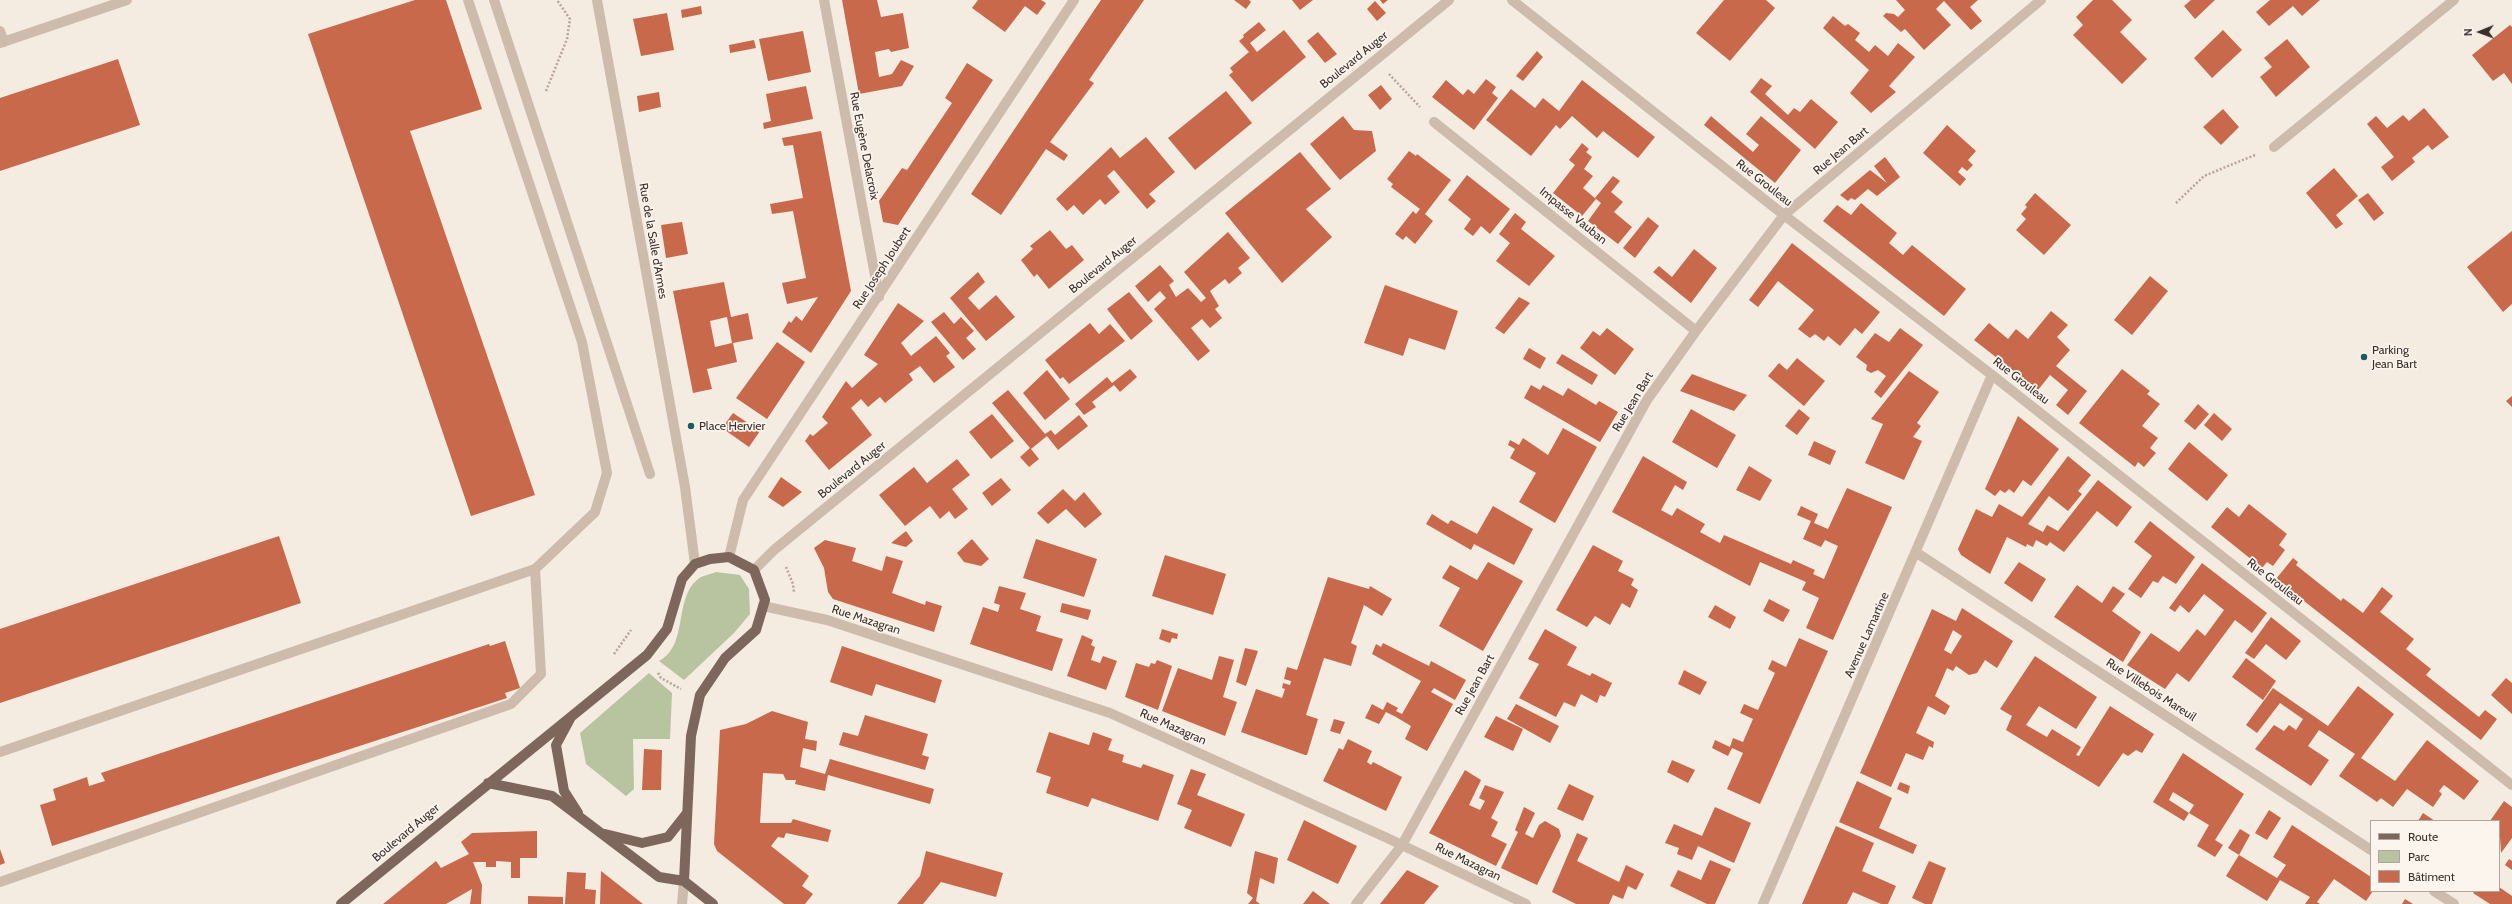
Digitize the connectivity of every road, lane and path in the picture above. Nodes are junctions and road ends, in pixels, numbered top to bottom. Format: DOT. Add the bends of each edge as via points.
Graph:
graph roads {
  1 [pos="127,0"];
  2 [pos="468,0"];
  3 [pos="494,0"];
  4 [pos="557,0"];
  5 [pos="597,0"];
  6 [pos="824,0"];
  7 [pos="1074,0"];
  8 [pos="1448,0"];
  9 [pos="1512,0"];
  10 [pos="2041,0"];
  11 [pos="2454,0"];
  12 [pos="0,31"];
  13 [pos="2,43"];
  14 [pos="1375,60"];
  15 [pos="534,121"];
  16 [pos="1434,122"];
  17 [pos="2274,147"];
  18 [pos="2176,203"];
  19 [pos="1784,216"];
  20 [pos="879,297"];
  21 [pos="1696,331"];
  22 [pos="1992,375"];
  23 [pos="650,474"];
  24 [pos="1916,553"];
  25 [pos="729,557"];
  26 [pos="695,564"];
  27 [pos="535,569"];
  28 [pos="754,570"];
  29 [pos="763,606"];
  30 [pos="647,655"];
  31 [pos="700,694"];
  32 [pos="573,714"];
  33 [pos="0,752"];
  34 [pos="488,783"];
  35 [pos="2512,785"];
  36 [pos="687,813"];
  37 [pos="581,818"];
  38 [pos="601,833"];
  39 [pos="1402,845"];
  40 [pos="2370,849"];
  41 [pos="684,881"];
  42 [pos="0,882"];
  43 [pos="2436,892"];
  44 [pos="341,904"];
  45 [pos="682,904"];
  46 [pos="713,904"];
  47 [pos="1356,904"];
  48 [pos="1526,904"];
  49 [pos="1763,904"];
  50 [pos="2454,904"];
  1 -- 13 [label="street"];
  2 -- 27 [label="street" via="582,342 607,473 595,512"];
  3 -- 15 [label="street"];
  4 -- 15 [label="path" via="570,19 567,39"];
  5 -- 26 [label="street, Rue de la Salle d'Armes" via="684,487"];
  6 -- 20 [label="street, Rue Eugène Delacroix"];
  7 -- 20 [label="street, Rue Joseph Joubert"];
  8 -- 14 [label="street, Boulevard Auger"];
  9 -- 19 [label="street, Rue Grouleau"];
  10 -- 19 [label="street, Rue Jean Bart"];
  11 -- 17 [label="street"];
  12 -- 13 [label="street"];
  14 -- 16 [label="path"];
  14 -- 28 [label="street, Boulevard Auger" via="774,550"];
  15 -- 23 [label="street"];
  16 -- 21 [label="street, Impasse Vauban"];
  17 -- 18 [label="path" via="2204,176"];
  19 -- 21 [label="street, Rue Jean Bart"];
  19 -- 22 [label="street, Rue Grouleau"];
  20 -- 25 [label="street, Rue Joseph Joubert" via="743,500"];
  21 -- 39 [label="street, Rue Jean Bart" via="1647,400"];
  22 -- 24 [label="street, Avenue Lamartine"];
  22 -- 35 [label="street, Rue Grouleau"];
  24 -- 40 [label="street, Rue Villebois Mareuil"];
  24 -- 49 [label="street, Avenue Lamartine"];
  25 -- 26 [label="main road"];
  25 -- 28 [label="main road"];
  26 -- 30 [label="main road, Boulevard Auger" via="682,579 666,629"];
  27 -- 33 [label="street"];
  27 -- 42 [label="street" via="541,674 511,704"];
  28 -- 29 [label="main road" via="765,600"];
  29 -- 31 [label="main road" via="756,630 725,658"];
  29 -- 39 [label="street, Rue Mazagran" via="827,620 1110,713"];
  30 -- 31 [label="path" via="661,678 679,688"];
  30 -- 32 [label="main road, Boulevard Auger"];
  31 -- 36 [label="main road" via="691,736"];
  32 -- 34 [label="main road, Boulevard Auger"];
  32 -- 37 [label="main road" via="556,745 564,791"];
  34 -- 37 [label="main road" via="552,796"];
  34 -- 44 [label="main road, Boulevard Auger"];
  36 -- 38 [label="main road" via="668,837 642,843"];
  36 -- 41 [label="main road"];
  37 -- 38 [label="main road"];
  38 -- 41 [label="main road" via="659,877"];
  39 -- 47 [label="street, Rue Jean Bart"];
  39 -- 48 [label="street, Rue Mazagran"];
  41 -- 45 [label="street"];
  41 -- 46 [label="main road"];
  43 -- 50 [label="street"];
}
